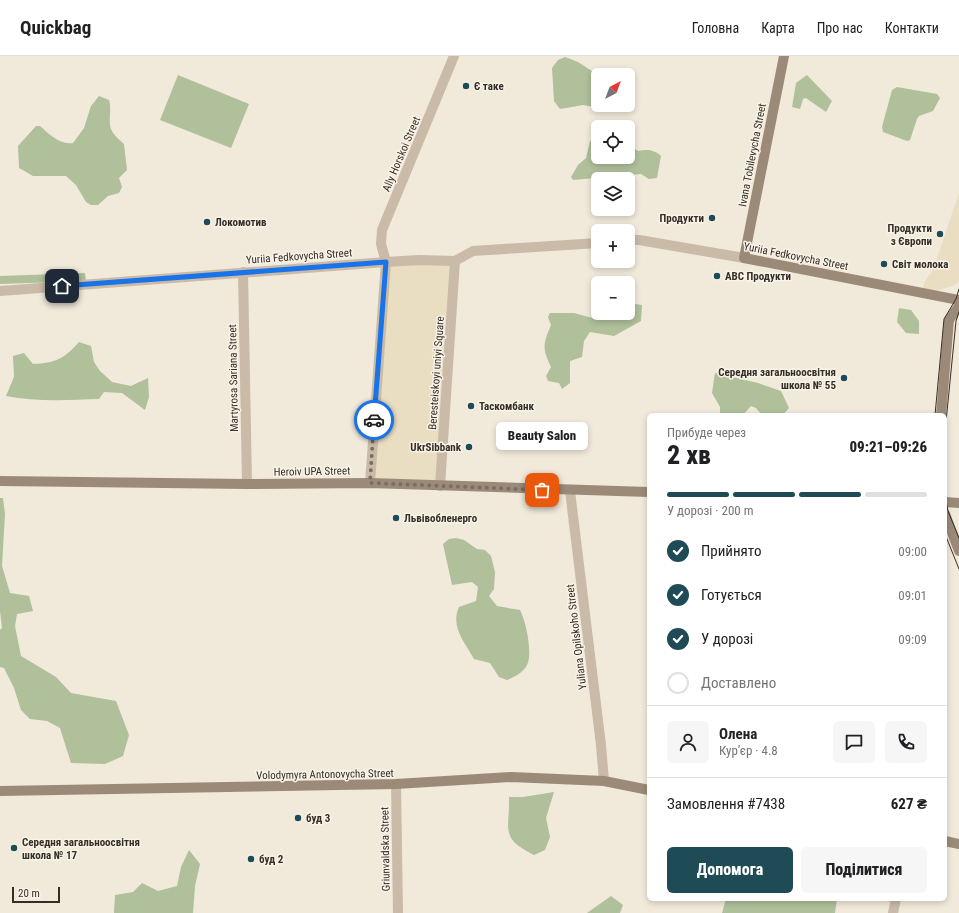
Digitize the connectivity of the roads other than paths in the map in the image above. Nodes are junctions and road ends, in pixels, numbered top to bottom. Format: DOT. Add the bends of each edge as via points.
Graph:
graph roads {
  1 [pos="454,56"];
  2 [pos="784,56"];
  3 [pos="635,240"];
  4 [pos="591,243"];
  5 [pos="744,258"];
  6 [pos="455,261"];
  7 [pos="386,262"];
  8 [pos="243,272"];
  9 [pos="0,291"];
  10 [pos="959,300"];
  11 [pos="959,306"];
  12 [pos="941,413"];
  13 [pos="0,482"];
  14 [pos="370,483"];
  15 [pos="246,484"];
  16 [pos="440,486"];
  17 [pos="570,491"];
  18 [pos="647,492"];
  19 [pos="947,502"];
  20 [pos="959,503"];
  21 [pos="947,519"];
  22 [pos="959,551"];
  23 [pos="604,781"];
  24 [pos="396,784"];
  25 [pos="647,790"];
  26 [pos="0,791"];
  27 [pos="947,841"];
  28 [pos="959,844"];
  29 [pos="896,901"];
  30 [pos="398,913"];
  31 [pos="893,913"];
  1 -- 7 [label="street, Ally Horskoi Street" via="382,230"];
  2 -- 5 [label="main road, Ivana Tobilevycha Street"];
  3 -- 5 [label="street, Yuriia Fedkovycha Street"];
  4 -- 6 [label="street, Yuriia Fedkovycha Street" via="473,251"];
  5 -- 10 [label="main road, Yuriia Fedkovycha Street"];
  6 -- 7 [label="street, Yuriia Fedkovycha Street"];
  6 -- 16 [label="street, Beresteiskoyi uniyi Square"];
  7 -- 8 [label="street, Yuriia Fedkovycha Street"];
  7 -- 14 [label="street"];
  8 -- 9 [label="street, Yuriia Fedkovycha Street"];
  8 -- 15 [label="street, Martyrosa Sariana Street"];
  11 -- 12 [label="main road" via="950,320"];
  13 -- 15 [label="main road, Heroiv UPA Street"];
  14 -- 15 [label="main road, Heroiv UPA Street"];
  14 -- 16 [label="main road, Heroiv UPA Street"];
  16 -- 17 [label="main road, Heroiv UPA Street"];
  17 -- 18 [label="main road, Heroiv UPA Street"];
  17 -- 23 [label="street, Yuliana Opilskoho Street"];
  19 -- 20 [label="main road"];
  21 -- 22 [label="main road"];
  23 -- 24 [label="main road, Volodymyra Antonovycha Street" via="512,777"];
  23 -- 25 [label="main road, Volodymyra Antonovycha Street"];
  24 -- 26 [label="main road, Volodymyra Antonovycha Street"];
  24 -- 30 [label="street, Griunvaldska Street"];
  27 -- 28 [label="main road"];
  29 -- 31 [label="street"];
}
